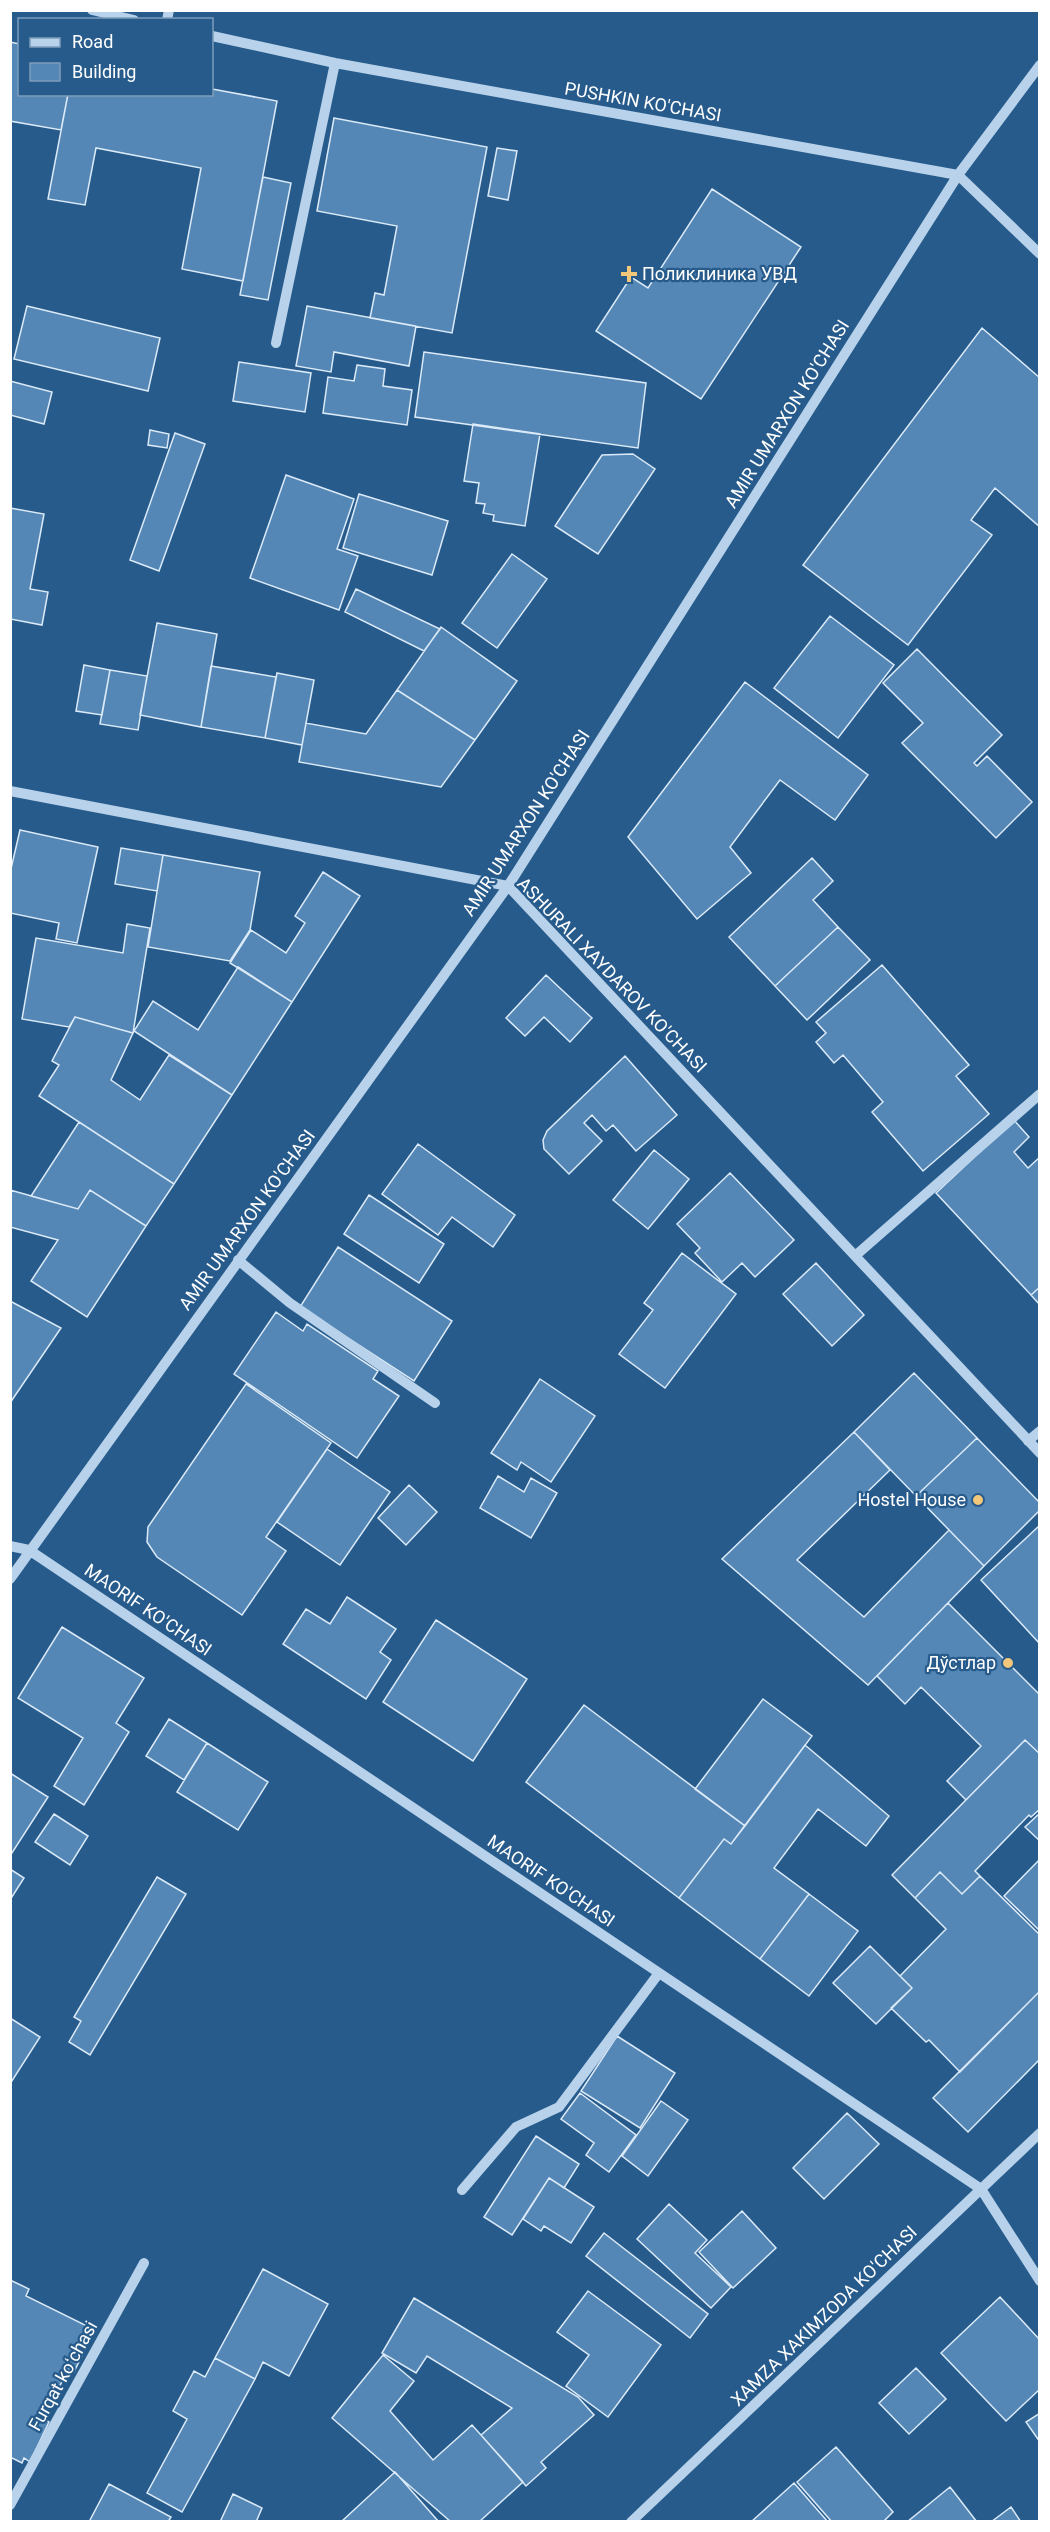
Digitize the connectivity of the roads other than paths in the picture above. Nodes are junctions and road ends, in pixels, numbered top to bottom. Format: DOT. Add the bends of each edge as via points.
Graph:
graph roads {
  1 [pos="92,10"];
  2 [pos="126,18"];
  3 [pos="213,36"];
  4 [pos="335,63"];
  5 [pos="1040,65"];
  6 [pos="958,175"];
  7 [pos="1040,254"];
  8 [pos="276,343"];
  9 [pos="10,791"];
  10 [pos="508,886"];
  11 [pos="1040,1094"];
  12 [pos="855,1256"];
  13 [pos="238,1260"];
  14 [pos="435,1403"];
  15 [pos="1040,1431"];
  16 [pos="1028,1441"];
  17 [pos="1040,1453"];
  18 [pos="10,1546"];
  19 [pos="29,1550"];
  20 [pos="10,1579"];
  21 [pos="659,1973"];
  22 [pos="1040,2133"];
  23 [pos="981,2189"];
  24 [pos="462,2190"];
  25 [pos="144,2263"];
  26 [pos="1040,2281"];
  27 [pos="10,2505"];
  28 [pos="632,2522"];
  1 -- 2 [label="street"];
  3 -- 4 [label="street, PUSHKIN KO'CHASI"];
  4 -- 6 [label="street, PUSHKIN KO'CHASI"];
  4 -- 8 [label="street"];
  5 -- 6 [label="street, AMIR UMARXON KO'CHASI"];
  6 -- 7 [label="street"];
  6 -- 10 [label="street, AMIR UMARXON KO'CHASI"];
  9 -- 10 [label="street, ASHURALI XAYDAROV KO'CHASI"];
  10 -- 12 [label="street, ASHURALI XAYDAROV KO'CHASI"];
  10 -- 13 [label="street, AMIR UMARXON KO'CHASI"];
  11 -- 12 [label="street"];
  12 -- 16 [label="street, ASHURALI XAYDAROV KO'CHASI"];
  13 -- 14 [label="street" via="290,1304"];
  13 -- 19 [label="street, AMIR UMARXON KO'CHASI"];
  15 -- 16 [label="street"];
  16 -- 17 [label="street, ASHURALI XAYDAROV KO'CHASI"];
  18 -- 19 [label="street, MAORIF KO'CHASI"];
  19 -- 20 [label="street, AMIR UMARXON KO'CHASI"];
  19 -- 21 [label="street, MAORIF KO'CHASI"];
  21 -- 23 [label="street, MAORIF KO'CHASI"];
  21 -- 24 [label="street" via="559,2107 516,2127"];
  22 -- 23 [label="street, XAMZA XAKIMZODA KO'CHASI"];
  23 -- 26 [label="street, MAORIF KO'CHASI"];
  23 -- 28 [label="street, XAMZA XAKIMZODA KO'CHASI"];
  25 -- 27 [label="street, Furqat koʻchasi"];
}
